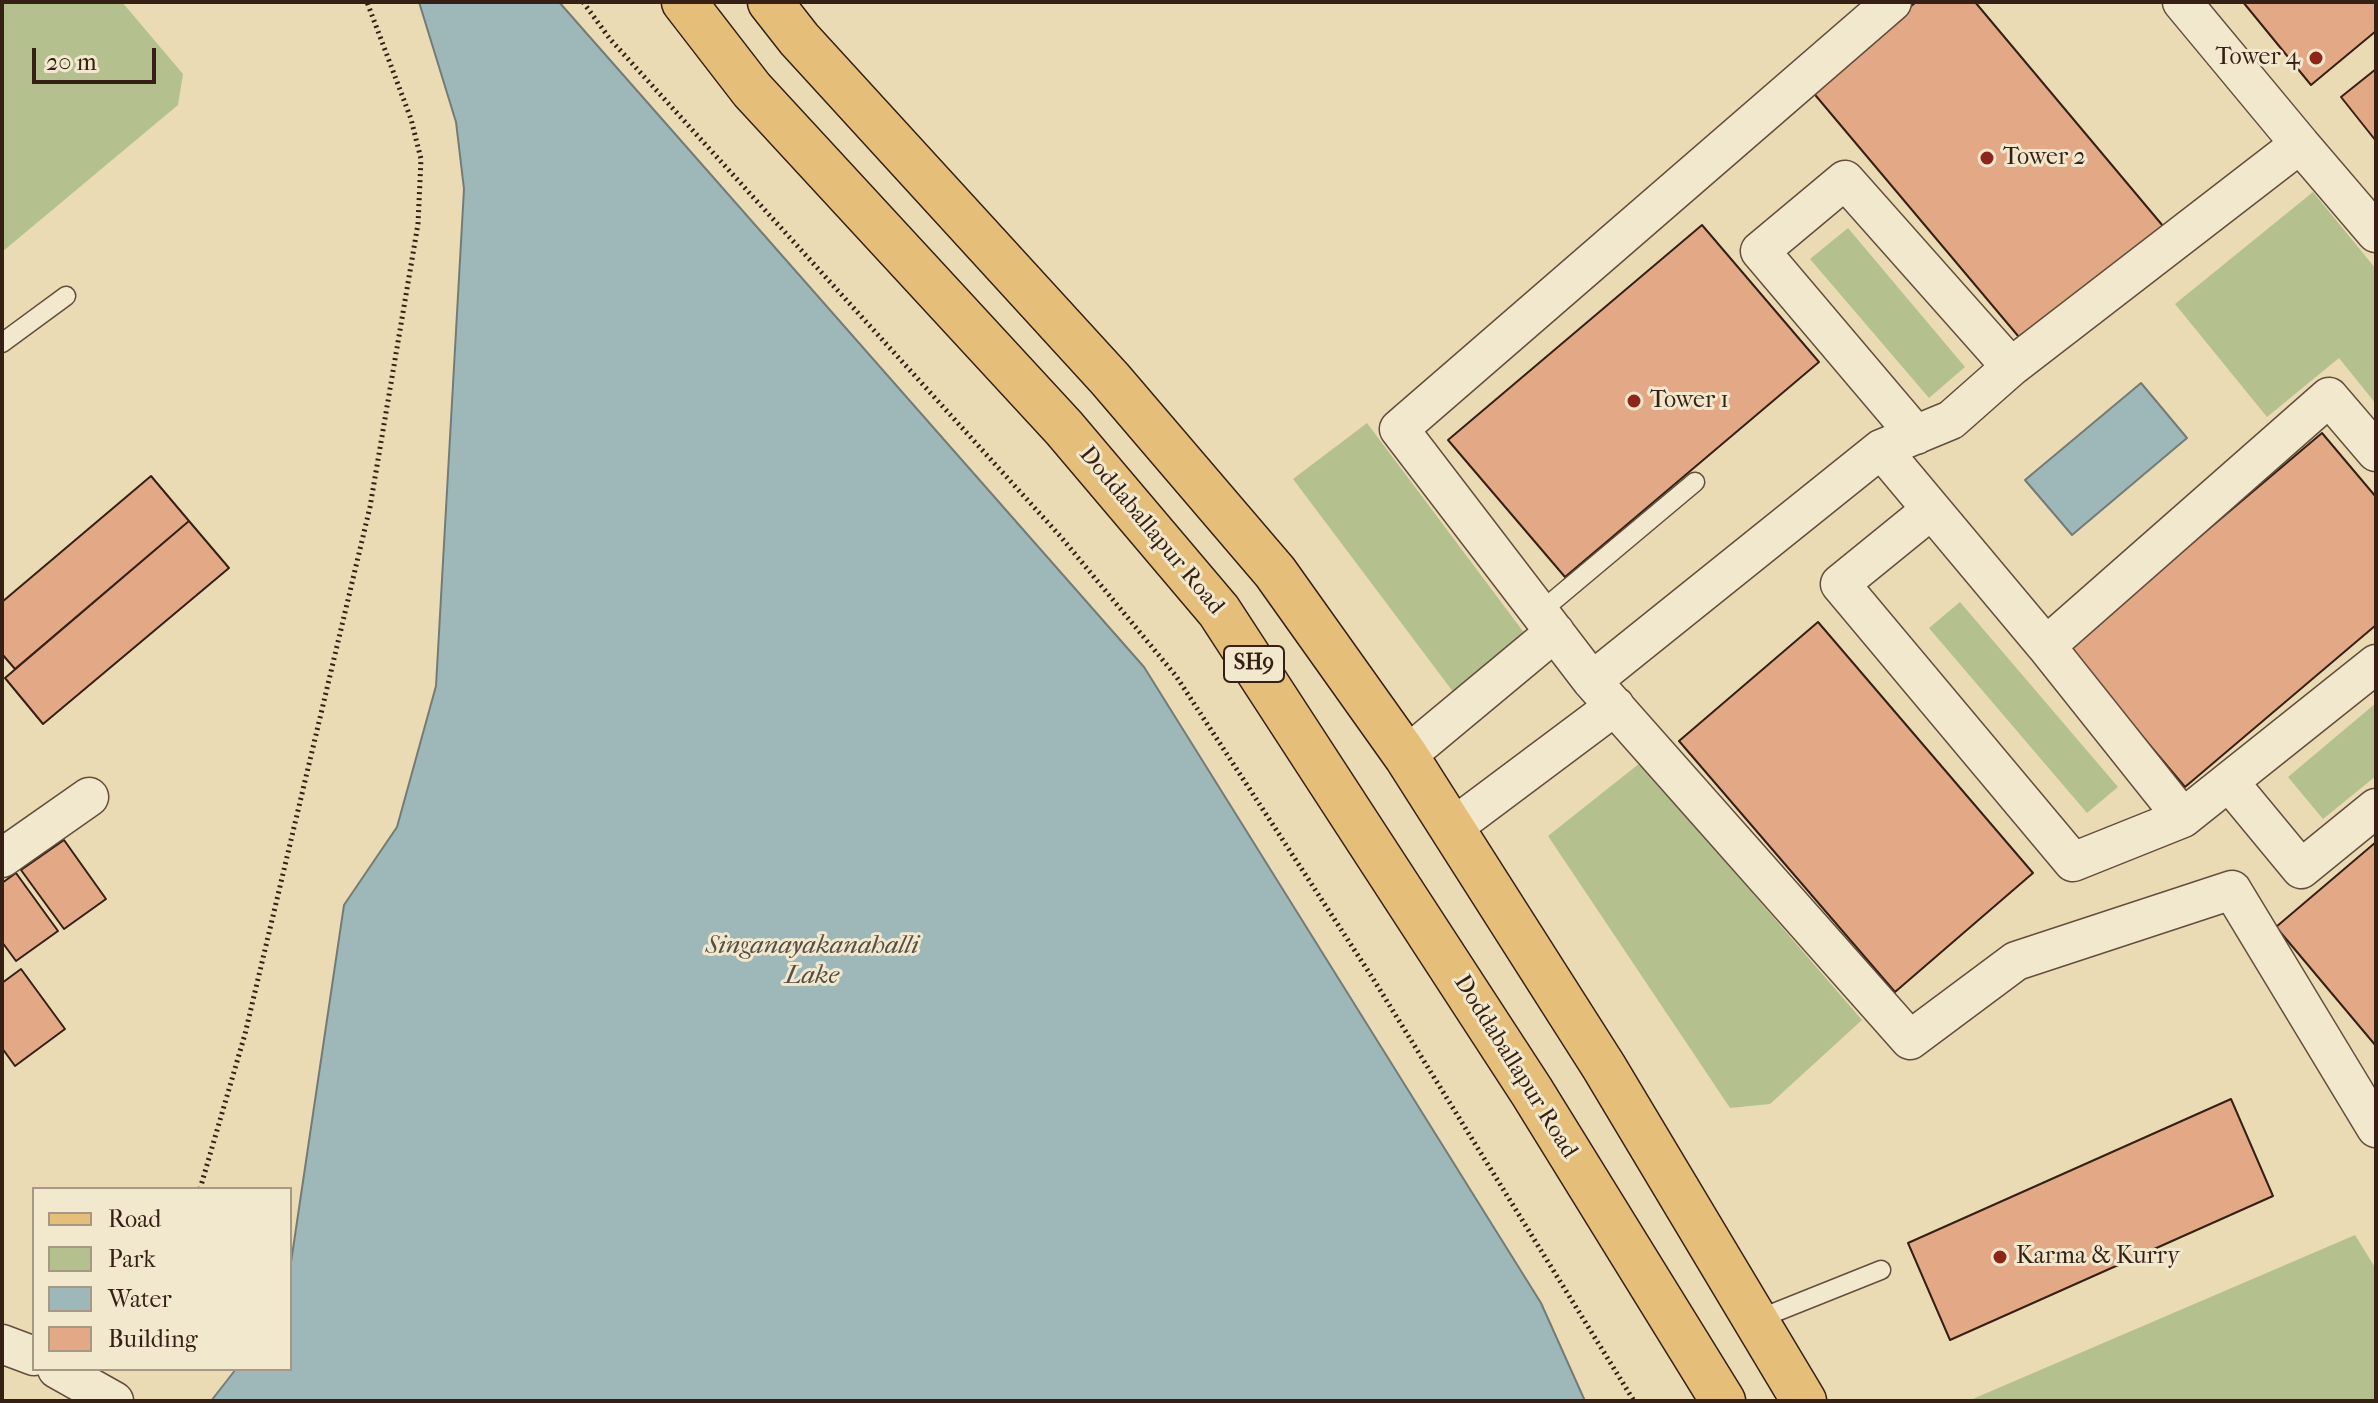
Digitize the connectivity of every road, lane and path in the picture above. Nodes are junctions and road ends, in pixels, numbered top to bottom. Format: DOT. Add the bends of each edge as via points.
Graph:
graph roads {
  1 [pos="367,2"];
  2 [pos="583,2"];
  3 [pos="684,2"];
  4 [pos="770,2"];
  5 [pos="1892,2"];
  6 [pos="2182,2"];
  7 [pos="2300,144"];
  8 [pos="2376,233"];
  9 [pos="66,296"];
  10 [pos="2,343"];
  11 [pos="2011,367"];
  12 [pos="1916,435"];
  13 [pos="1881,449"];
  14 [pos="2376,452"];
  15 [pos="1695,482"];
  16 [pos="1931,510"];
  17 [pos="1548,622"];
  18 [pos="2046,646"];
  19 [pos="2376,664"];
  20 [pos="1603,694"];
  21 [pos="1406,756"];
  22 [pos="2229,782"];
  23 [pos="89,797"];
  24 [pos="2376,808"];
  25 [pos="2183,818"];
  26 [pos="1452,828"];
  27 [pos="2,858"];
  28 [pos="2376,1128"];
  29 [pos="201,1187"];
  30 [pos="1881,1270"];
  31 [pos="1756,1320"];
  32 [pos="2,1344"];
  33 [pos="32,1355"];
  34 [pos="61,1371"];
  35 [pos="114,1401"];
  36 [pos="1634,1401"];
  37 [pos="1723,1401"];
  38 [pos="1804,1401"];
  1 -- 29 [label="path" via="421,159 418,224 370,507 245,1034"];
  2 -- 36 [label="path" via="610,39 1061,537 1176,676 1372,977"];
  3 -- 37 [label="main road, Doddaballapur Road / SH9" via="752,90 1064,428 1219,611 1532,1092"];
  4 -- 21 [label="main road, SH9" via="1110,379 1275,572"];
  5 -- 17 [label="street" via="1399,429"];
  6 -- 7 [label="street"];
  7 -- 8 [label="street"];
  7 -- 11 [label="street"];
  9 -- 10 [label="lane"];
  11 -- 12 [label="street" via="1951,420"];
  11 -- 12 [label="street" via="1845,180 1760,251"];
  12 -- 13 [label="street"];
  13 -- 16 [label="street"];
  13 -- 20 [label="street"];
  14 -- 18 [label="street" via="2329,397"];
  15 -- 17 [label="lane"];
  16 -- 18 [label="street"];
  16 -- 25 [label="street" via="1840,584 2073,862"];
  17 -- 20 [label="street"];
  17 -- 21 [label="street"];
  18 -- 25 [label="street"];
  19 -- 22 [label="street"];
  20 -- 26 [label="street"];
  20 -- 28 [label="street" via="1910,1040 2016,961 2232,890"];
  21 -- 26 [label="main road, SH9"];
  22 -- 24 [label="street" via="2301,869"];
  22 -- 25 [label="street"];
  23 -- 27 [label="street"];
  26 -- 31 [label="main road, SH9"];
  30 -- 31 [label="lane"];
  31 -- 38 [label="main road, SH9"];
  32 -- 33 [label="street"];
  34 -- 35 [label="street"];
}
